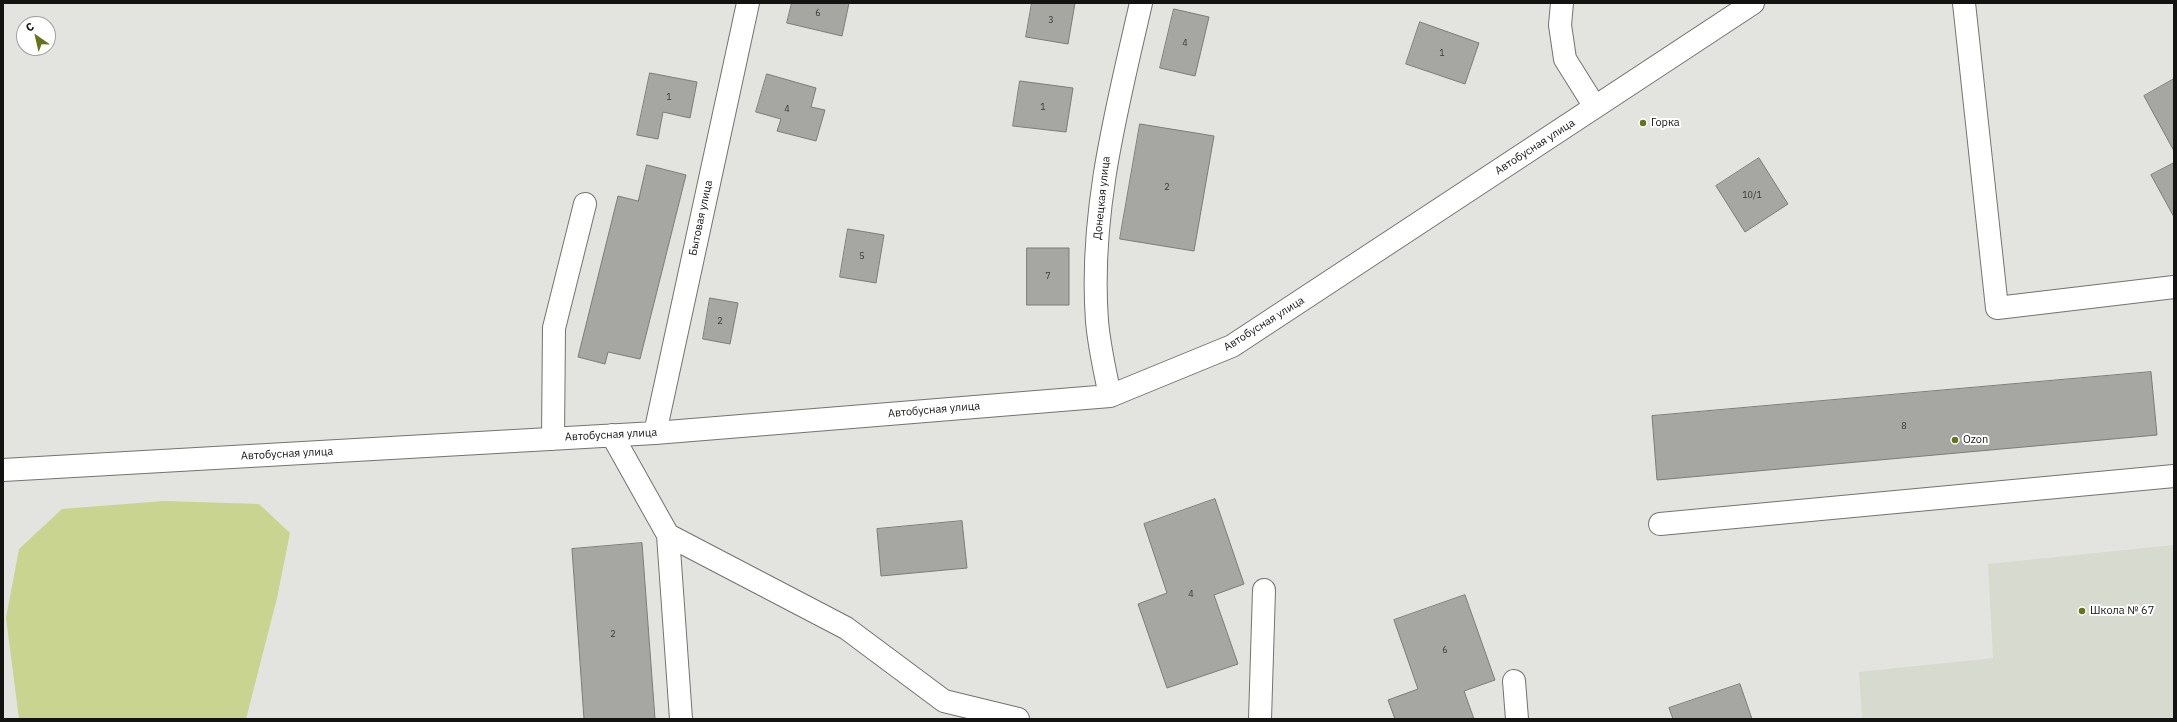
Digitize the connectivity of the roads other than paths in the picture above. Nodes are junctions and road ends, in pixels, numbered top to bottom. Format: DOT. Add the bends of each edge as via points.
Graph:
graph roads {
  1 [pos="748,3"];
  2 [pos="1140,3"];
  3 [pos="1562,3"];
  4 [pos="1753,3"];
  5 [pos="1964,3"];
  6 [pos="1595,108"];
  7 [pos="585,204"];
  8 [pos="2174,287"];
  9 [pos="1110,396"];
  10 [pos="655,433"];
  11 [pos="612,435"];
  12 [pos="553,439"];
  13 [pos="3,470"];
  14 [pos="2174,476"];
  15 [pos="1660,524"];
  16 [pos="668,535"];
  17 [pos="1264,590"];
  18 [pos="1514,681"];
  19 [pos="944,710"];
  20 [pos="681,719"];
  21 [pos="1018,719"];
  22 [pos="1260,719"];
  23 [pos="1517,719"];
  1 -- 10 [label="street, Бытовая улица"];
  2 -- 9 [label="street, Донецкая улица" via="1108,146 1097,236 1097,322"];
  3 -- 6 [label="street" via="1560,25 1565,59"];
  4 -- 6 [label="street, Автобусная улица"];
  5 -- 8 [label="street" via="1997,308"];
  6 -- 9 [label="street, Автобусная улица" via="1232,346"];
  7 -- 12 [label="street" via="554,328"];
  9 -- 10 [label="street, Автобусная улица"];
  10 -- 11 [label="street, Автобусная улица"];
  11 -- 12 [label="street, Автобусная улица"];
  11 -- 16 [label="street"];
  12 -- 13 [label="street, Автобусная улица"];
  14 -- 15 [label="street"];
  16 -- 19 [label="street" via="846,628"];
  16 -- 20 [label="street"];
  17 -- 22 [label="street"];
  18 -- 23 [label="street"];
  19 -- 21 [label="street"];
}
